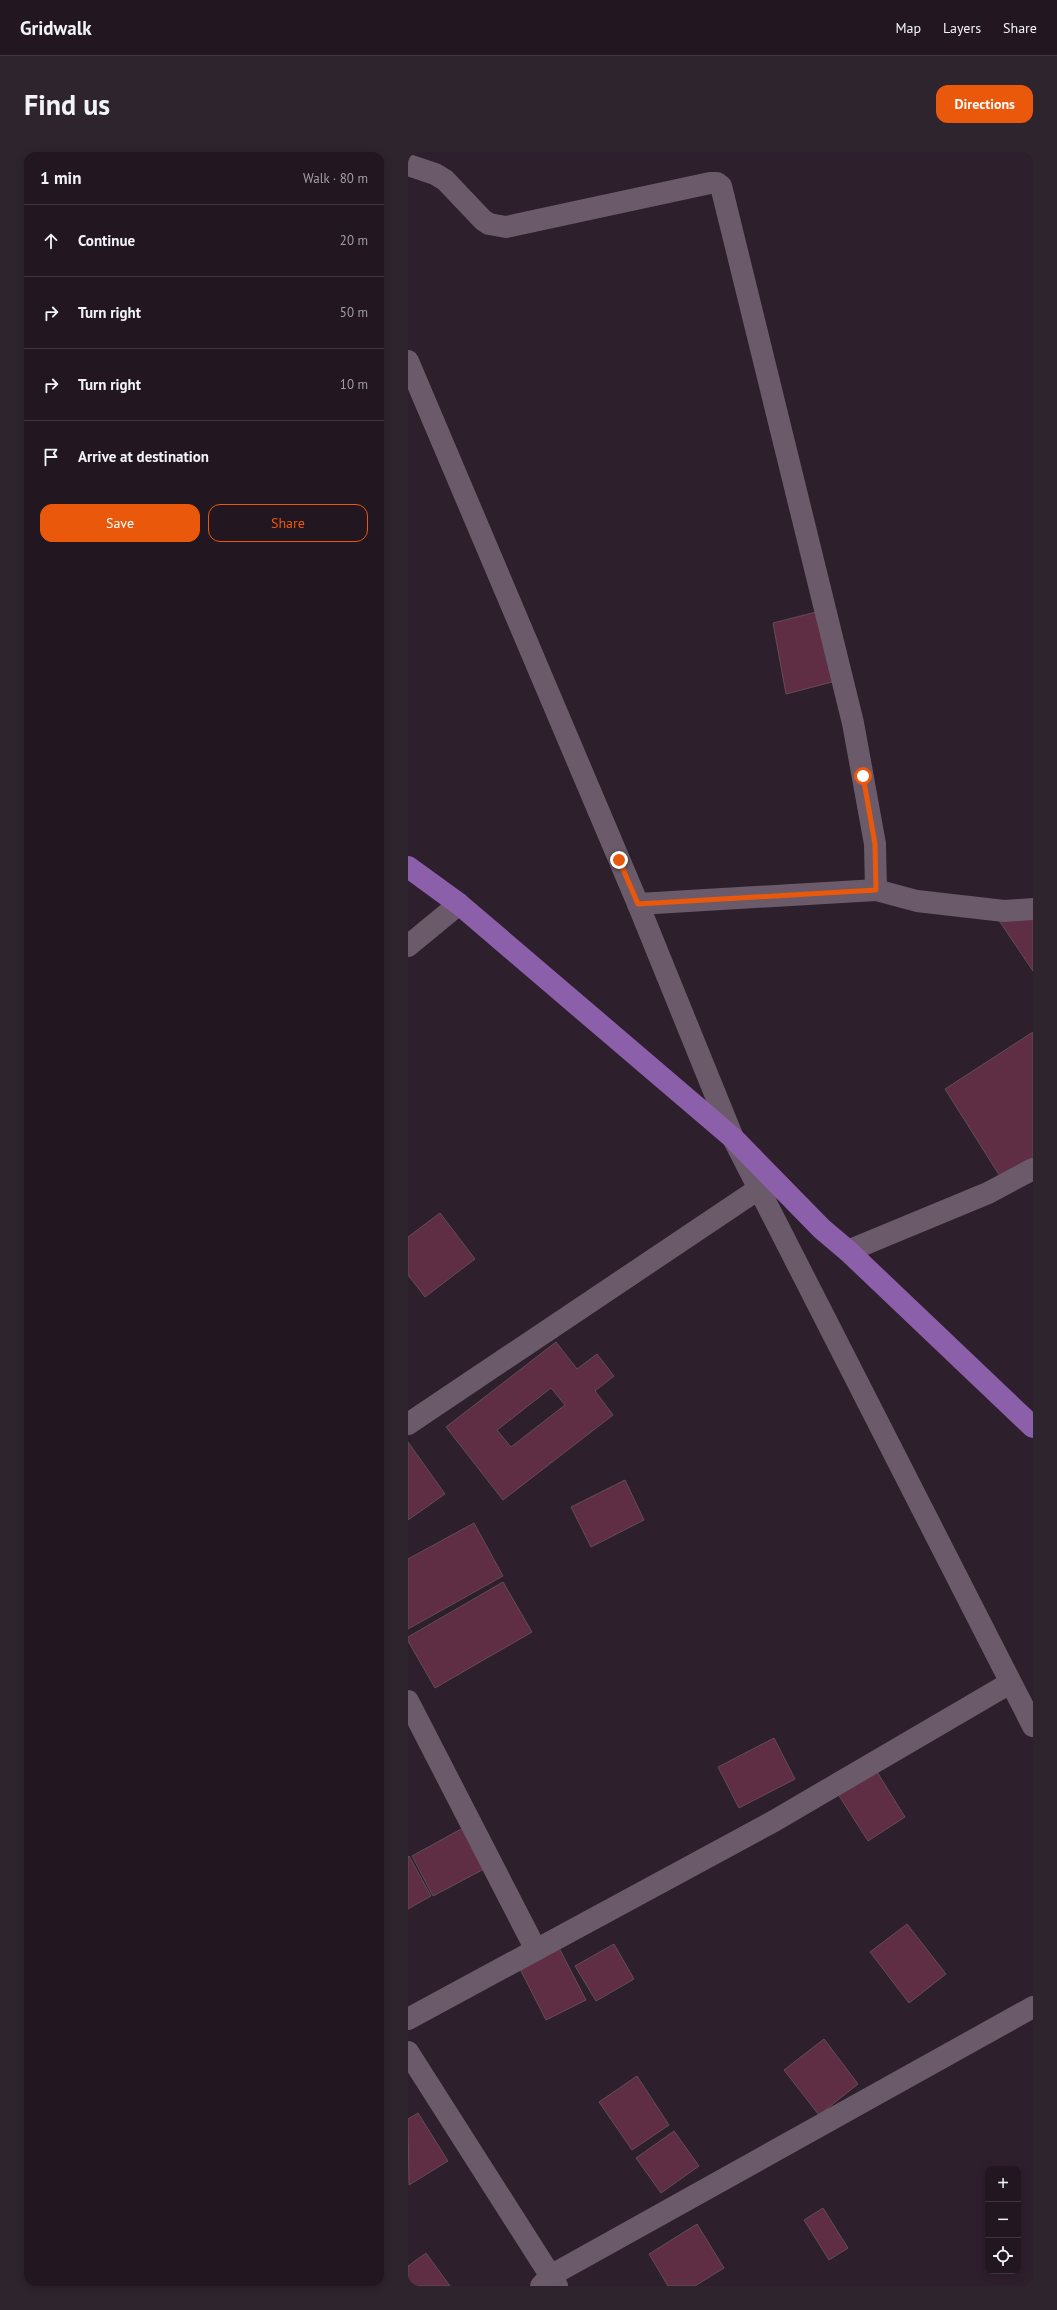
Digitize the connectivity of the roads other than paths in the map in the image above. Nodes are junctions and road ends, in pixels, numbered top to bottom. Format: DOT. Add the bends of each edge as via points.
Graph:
graph roads {
  1 [pos="408,165"];
  2 [pos="408,361"];
  3 [pos="408,867"];
  4 [pos="876,890"];
  5 [pos="459,904"];
  6 [pos="638,904"];
  7 [pos="1033,909"];
  8 [pos="408,946"];
  9 [pos="733,1138"];
  10 [pos="1033,1169"];
  11 [pos="760,1188"];
  12 [pos="848,1251"];
  13 [pos="408,1424"];
  14 [pos="1033,1427"];
  15 [pos="1010,1683"];
  16 [pos="408,1701"];
  17 [pos="1033,1726"];
  18 [pos="535,1948"];
  19 [pos="1033,2007"];
  20 [pos="408,2019"];
  21 [pos="408,2052"];
  22 [pos="550,2283"];
  1 -- 4 [label="street" via="445,180 483,220 506,228 710,183 721,186 853,723 875,844"];
  2 -- 6 [label="street"];
  3 -- 5 [label="main road"];
  4 -- 6 [label="street"];
  4 -- 7 [label="street" via="917,901 1004,910"];
  5 -- 8 [label="street"];
  5 -- 9 [label="main road"];
  6 -- 9 [label="street"];
  9 -- 11 [label="street"];
  9 -- 12 [label="main road" via="822,1229"];
  10 -- 12 [label="street" via="988,1193"];
  11 -- 13 [label="street"];
  11 -- 15 [label="street"];
  12 -- 14 [label="main road"];
  15 -- 17 [label="street"];
  15 -- 18 [label="street" via="774,1821"];
  16 -- 18 [label="street"];
  18 -- 20 [label="street"];
  19 -- 22 [label="street"];
  21 -- 22 [label="street"];
}
